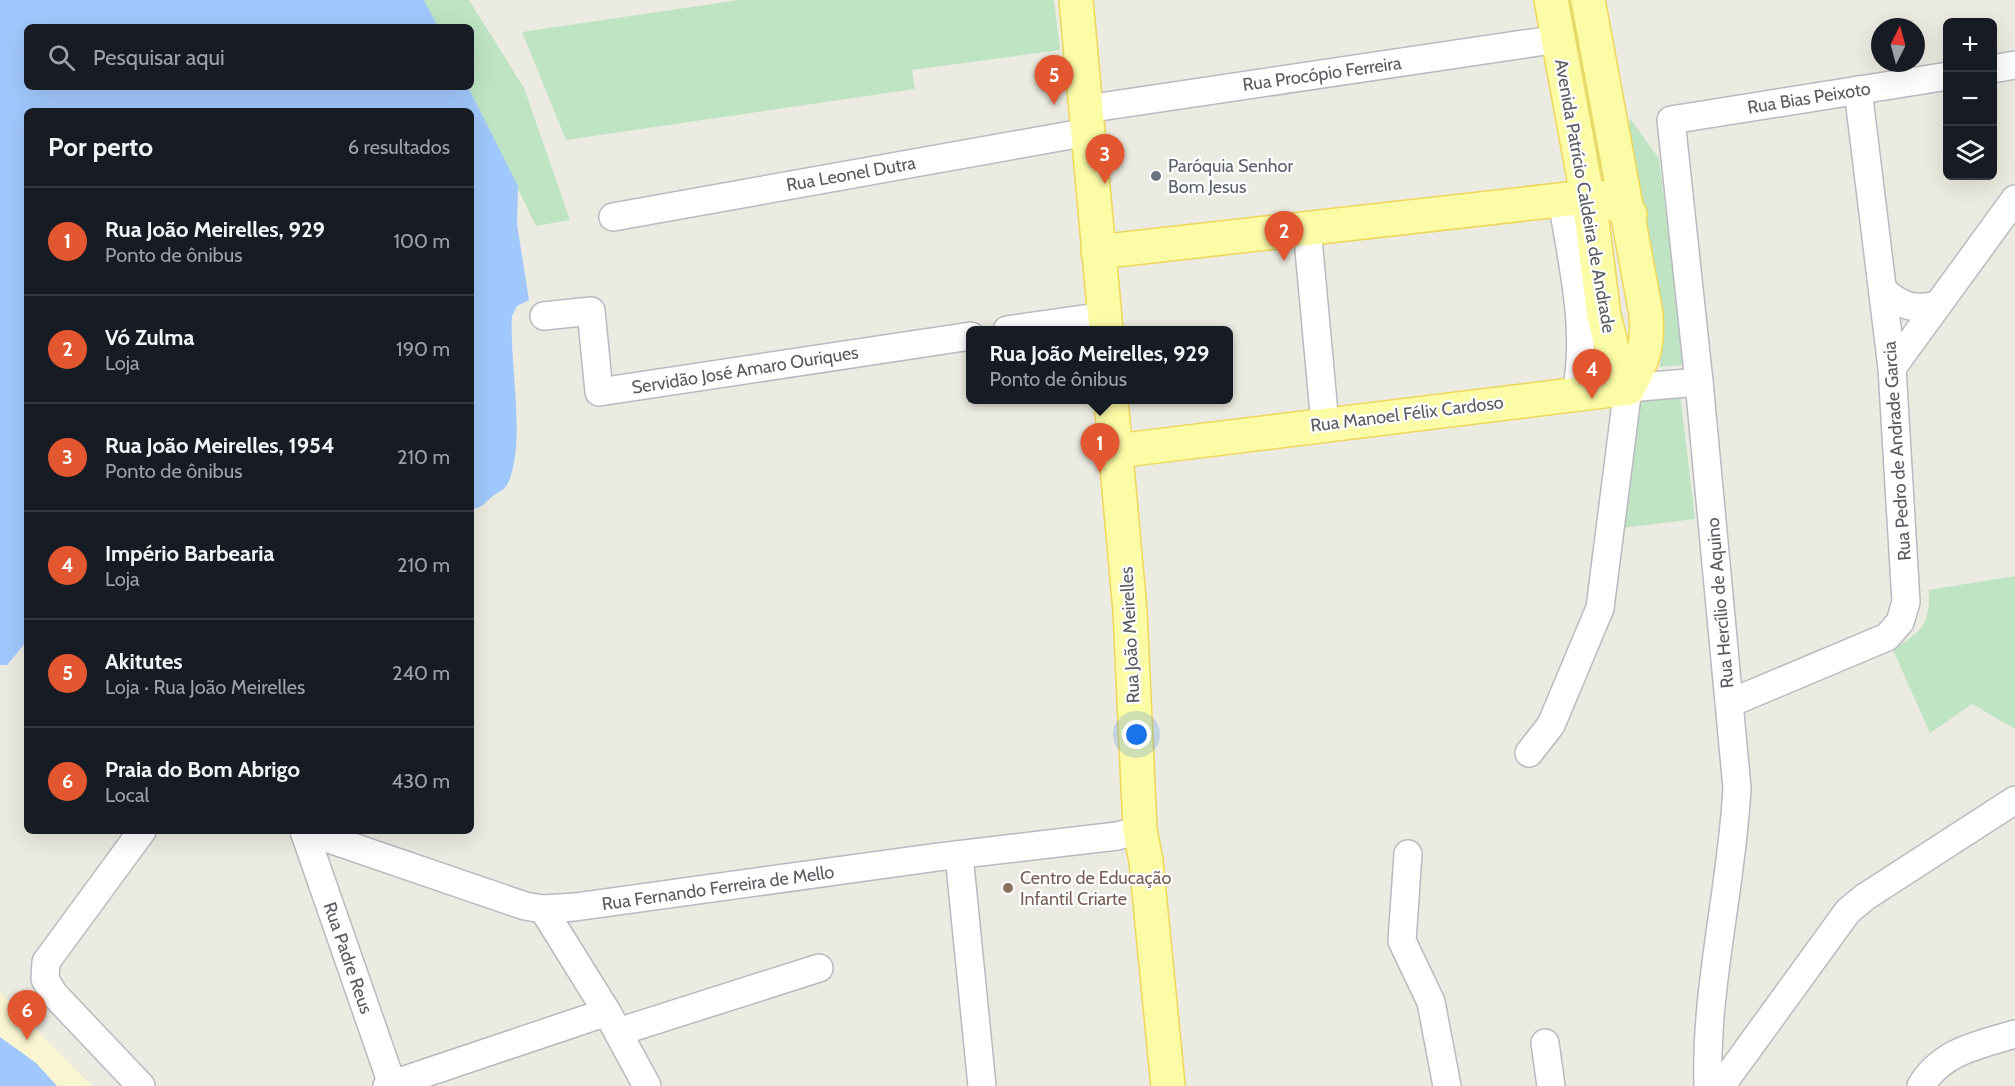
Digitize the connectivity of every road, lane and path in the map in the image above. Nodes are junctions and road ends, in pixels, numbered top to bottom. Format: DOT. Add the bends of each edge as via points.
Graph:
graph roads {
  1 [pos="1076,0"];
  2 [pos="1551,0"];
  3 [pos="1588,0"];
  4 [pos="1558,39"];
  5 [pos="2015,65"];
  6 [pos="1997,68"];
  7 [pos="1943,77"];
  8 [pos="1858,90"];
  9 [pos="1087,120"];
  10 [pos="1671,120"];
  11 [pos="1574,198"];
  12 [pos="2015,199"];
  13 [pos="1630,214"];
  14 [pos="613,217"];
  15 [pos="1307,228"];
  16 [pos="1098,252"];
  17 [pos="1885,292"];
  18 [pos="1938,305"];
  19 [pos="544,316"];
  20 [pos="1105,323"];
  21 [pos="1063,326"];
  22 [pos="966,337"];
  23 [pos="1892,368"];
  24 [pos="1699,382"];
  25 [pos="1628,388"];
  26 [pos="1576,393"];
  27 [pos="1111,404"];
  28 [pos="1325,424"];
  29 [pos="1116,451"];
  30 [pos="1730,703"];
  31 [pos="1528,753"];
  32 [pos="2015,800"];
  33 [pos="1140,830"];
  34 [pos="140,834"];
  35 [pos="306,834"];
  36 [pos="314,834"];
  37 [pos="1408,854"];
  38 [pos="959,855"];
  39 [pos="543,909"];
  40 [pos="819,968"];
  41 [pos="613,1022"];
  42 [pos="2015,1034"];
  43 [pos="1545,1042"];
  44 [pos="390,1085"];
  45 [pos="141,1086"];
  46 [pos="647,1086"];
  47 [pos="982,1086"];
  48 [pos="1168,1086"];
  49 [pos="1448,1086"];
  50 [pos="1551,1086"];
  51 [pos="1708,1086"];
  52 [pos="1721,1086"];
  53 [pos="1921,1086"];
  1 -- 9 [label="main road"];
  2 -- 4 [label="main road, Avenida Patrício Caldeira de Andrade"];
  3 -- 13 [label="main road"];
  4 -- 9 [label="street, Rua Procópio Ferreira"];
  4 -- 11 [label="main road, Avenida Patrício Caldeira de Andrade"];
  5 -- 6 [label="street"];
  7 -- 8 [label="street, Rua Bias Peixoto"];
  8 -- 10 [label="street, Rua Bias Peixoto"];
  8 -- 17 [label="street, Rua Pedro de Andrade Garcia"];
  9 -- 14 [label="street, Rua Leonel Dutra"];
  9 -- 16 [label="main road"];
  10 -- 24 [label="street, Rua Hercílio de Aquino"];
  11 -- 13 [label="main road" via="1606,198"];
  11 -- 15 [label="main road"];
  11 -- 25 [label="main road, Avenida Patrício Caldeira de Andrade" via="1592,222 1604,316 1617,368"];
  11 -- 26 [label="street" via="1581,328 1581,372"];
  12 -- 18 [label="street"];
  13 -- 25 [label="main road" via="1648,338 1645,357"];
  15 -- 16 [label="main road"];
  15 -- 28 [label="street"];
  16 -- 20 [label="main road"];
  17 -- 18 [label="street" via="1905,306"];
  17 -- 23 [label="street, Rua Pedro de Andrade Garcia"];
  18 -- 23 [label="street"];
  19 -- 22 [label="street, Servidão José Amaro Ouriques" via="591,311 599,392"];
  20 -- 21 [label="street"];
  23 -- 30 [label="street, Rua Pedro de Andrade Garcia" via="1907,579 1900,622 1887,637"];
  24 -- 25 [label="street, Rua Manoel Félix Cardoso"];
  24 -- 30 [label="street, Rua Hercílio de Aquino"];
  25 -- 26 [label="main road, Rua Manoel Félix Cardoso"];
  25 -- 31 [label="street" via="1600,608 1551,725"];
  26 -- 28 [label="main road, Rua Manoel Félix Cardoso"];
  27 -- 29 [label="main road, Rua João Meirelles"];
  28 -- 29 [label="main road, Rua Manoel Félix Cardoso"];
  29 -- 33 [label="main road, Rua João Meirelles" via="1130,611"];
  30 -- 51 [label="street, Rua Hercílio de Aquino" via="1737,788 1735,831 1708,1044"];
  32 -- 52 [label="street" via="1848,911"];
  33 -- 38 [label="street, Rua Fernando Ferreira de Mello"];
  33 -- 48 [label="main road, Rua João Meirelles"];
  34 -- 45 [label="street" via="46,962 45,979 52,993"];
  35 -- 44 [label="street, Rua Padre Reus"];
  36 -- 39 [label="street, Rua Fernando Ferreira de Mello"];
  37 -- 49 [label="street" via="1402,941 1431,1002"];
  38 -- 39 [label="street, Rua Fernando Ferreira de Mello"];
  38 -- 47 [label="street"];
  39 -- 41 [label="street"];
  40 -- 41 [label="street"];
  41 -- 44 [label="street"];
  41 -- 46 [label="street"];
  42 -- 53 [label="street" via="1952,1054 1930,1072"];
  43 -- 50 [label="street"];
}
